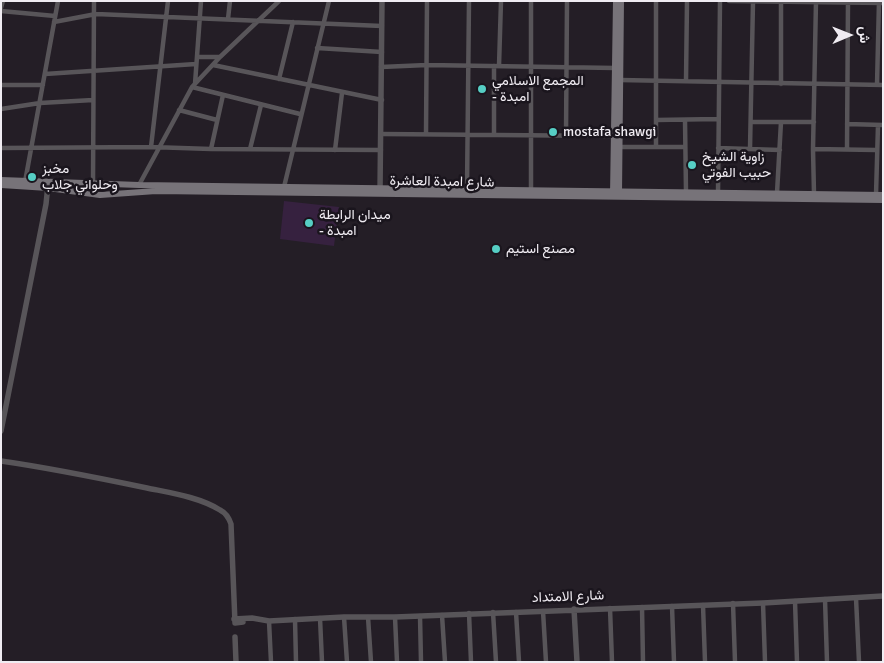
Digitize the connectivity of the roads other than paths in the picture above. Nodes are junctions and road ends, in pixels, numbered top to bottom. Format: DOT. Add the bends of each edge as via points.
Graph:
graph roads {
  1 [pos="3,1"];
  2 [pos="58,1"];
  3 [pos="94,1"];
  4 [pos="168,1"];
  5 [pos="201,1"];
  6 [pos="230,1"];
  7 [pos="280,1"];
  8 [pos="329,1"];
  9 [pos="382,1"];
  10 [pos="427,1"];
  11 [pos="469,1"];
  12 [pos="501,1"];
  13 [pos="531,1"];
  14 [pos="567,1"];
  15 [pos="616,1"];
  16 [pos="621,1"];
  17 [pos="656,1"];
  18 [pos="687,1"];
  19 [pos="720,1"];
  20 [pos="729,1"];
  21 [pos="753,2"];
  22 [pos="781,2"];
  23 [pos="816,2"];
  24 [pos="848,2"];
  25 [pos="880,2"];
  26 [pos="1,10"];
  27 [pos="94,14"];
  28 [pos="55,16"];
  29 [pos="166,17"];
  30 [pos="199,18"];
  31 [pos="228,19"];
  32 [pos="259,21"];
  33 [pos="54,22"];
  34 [pos="293,22"];
  35 [pos="323,24"];
  36 [pos="382,26"];
  37 [pos="317,48"];
  38 [pos="618,49"];
  39 [pos="382,52"];
  40 [pos="197,57"];
  41 [pos="220,57"];
  42 [pos="196,64"];
  43 [pos="213,65"];
  44 [pos="160,66"];
  45 [pos="427,66"];
  46 [pos="468,66"];
  47 [pos="497,66"];
  48 [pos="531,66"];
  49 [pos="381,67"];
  50 [pos="566,67"];
  51 [pos="615,68"];
  52 [pos="93,70"];
  53 [pos="45,74"];
  54 [pos="279,80"];
  55 [pos="620,80"];
  56 [pos="656,81"];
  57 [pos="686,81"];
  58 [pos="718,82"];
  59 [pos="751,84"];
  60 [pos="781,84"];
  61 [pos="814,84"];
  62 [pos="848,84"];
  63 [pos="1,85"];
  64 [pos="43,85"];
  65 [pos="880,85"];
  66 [pos="194,86"];
  67 [pos="307,86"];
  68 [pos="342,93"];
  69 [pos="223,95"];
  70 [pos="93,100"];
  71 [pos="382,100"];
  72 [pos="40,103"];
  73 [pos="261,105"];
  74 [pos="1,108"];
  75 [pos="179,110"];
  76 [pos="300,114"];
  77 [pos="718,119"];
  78 [pos="217,120"];
  79 [pos="656,120"];
  80 [pos="685,120"];
  81 [pos="751,122"];
  82 [pos="781,122"];
  83 [pos="814,122"];
  84 [pos="847,124"];
  85 [pos="880,125"];
  86 [pos="381,134"];
  87 [pos="426,134"];
  88 [pos="468,135"];
  89 [pos="494,135"];
  90 [pos="530,135"];
  91 [pos="566,136"];
  92 [pos="614,136"];
  93 [pos="32,147"];
  94 [pos="93,147"];
  95 [pos="151,147"];
  96 [pos="159,147"];
  97 [pos="620,147"];
  98 [pos="656,147"];
  99 [pos="684,147"];
  100 [pos="1,148"];
  101 [pos="718,148"];
  102 [pos="211,149"];
  103 [pos="250,149"];
  104 [pos="292,149"];
  105 [pos="750,149"];
  106 [pos="814,149"];
  107 [pos="847,149"];
  108 [pos="335,150"];
  109 [pos="381,150"];
  110 [pos="780,150"];
  111 [pos="876,150"];
  112 [pos="1,180"];
  113 [pos="25,183"];
  114 [pos="93,184"];
  115 [pos="1,185"];
  116 [pos="48,185"];
  117 [pos="138,185"];
  118 [pos="284,187"];
  119 [pos="467,189"];
  120 [pos="380,190"];
  121 [pos="531,190"];
  122 [pos="686,192"];
  123 [pos="718,193"];
  124 [pos="777,193"];
  125 [pos="616,194"];
  126 [pos="814,194"];
  127 [pos="879,195"];
  128 [pos="883,200"];
  129 [pos="1,431"];
  130 [pos="1,461"];
  131 [pos="883,596"];
  132 [pos="856,598"];
  133 [pos="825,599"];
  134 [pos="795,601"];
  135 [pos="733,603"];
  136 [pos="764,603"];
  137 [pos="703,604"];
  138 [pos="672,606"];
  139 [pos="642,607"];
  140 [pos="610,608"];
  141 [pos="574,609"];
  142 [pos="543,611"];
  143 [pos="493,612"];
  144 [pos="516,612"];
  145 [pos="469,613"];
  146 [pos="442,615"];
  147 [pos="420,616"];
  148 [pos="344,617"];
  149 [pos="368,617"];
  150 [pos="395,617"];
  151 [pos="320,618"];
  152 [pos="295,619"];
  153 [pos="269,621"];
  154 [pos="235,637"];
  155 [pos="236,662"];
  156 [pos="271,662"];
  157 [pos="296,662"];
  158 [pos="322,662"];
  159 [pos="347,662"];
  160 [pos="371,662"];
  161 [pos="397,662"];
  162 [pos="421,662"];
  163 [pos="445,662"];
  164 [pos="471,662"];
  165 [pos="496,662"];
  166 [pos="519,662"];
  167 [pos="546,662"];
  168 [pos="577,662"];
  169 [pos="612,662"];
  170 [pos="644,662"];
  171 [pos="674,662"];
  172 [pos="704,662"];
  173 [pos="735,662"];
  174 [pos="766,662"];
  175 [pos="797,662"];
  176 [pos="827,662"];
  177 [pos="859,662"];
  1 -- 26 [label="street"];
  2 -- 28 [label="street"];
  3 -- 27 [label="street"];
  4 -- 29 [label="street"];
  5 -- 30 [label="street"];
  6 -- 31 [label="street"];
  7 -- 32 [label="street"];
  8 -- 35 [label="street"];
  9 -- 36 [label="street"];
  10 -- 45 [label="street"];
  11 -- 46 [label="street"];
  12 -- 47 [label="street"];
  13 -- 48 [label="street"];
  14 -- 50 [label="street"];
  15 -- 38 [label="main road"];
  16 -- 38 [label="main road"];
  17 -- 56 [label="street"];
  18 -- 57 [label="street"];
  19 -- 58 [label="street"];
  20 -- 21 [label="street"];
  21 -- 22 [label="street"];
  21 -- 59 [label="street"];
  22 -- 23 [label="street"];
  22 -- 60 [label="street"];
  23 -- 24 [label="street"];
  23 -- 61 [label="street"];
  24 -- 25 [label="street"];
  24 -- 62 [label="street"];
  25 -- 65 [label="street"];
  26 -- 28 [label="street"];
  27 -- 29 [label="street"];
  27 -- 33 [label="street"];
  27 -- 52 [label="street"];
  28 -- 33 [label="street"];
  29 -- 30 [label="street"];
  29 -- 44 [label="street"];
  30 -- 31 [label="street"];
  30 -- 40 [label="street"];
  31 -- 32 [label="street"];
  32 -- 34 [label="street"];
  32 -- 41 [label="street"];
  33 -- 53 [label="street"];
  34 -- 35 [label="street"];
  34 -- 54 [label="street"];
  35 -- 36 [label="street"];
  35 -- 37 [label="street"];
  36 -- 39 [label="street"];
  37 -- 39 [label="street"];
  37 -- 67 [label="street"];
  38 -- 51 [label="main road"];
  38 -- 55 [label="main road"];
  39 -- 49 [label="street"];
  40 -- 41 [label="street"];
  40 -- 42 [label="street"];
  41 -- 43 [label="street"];
  42 -- 44 [label="street"];
  42 -- 66 [label="street"];
  43 -- 54 [label="street"];
  43 -- 66 [label="street"];
  44 -- 52 [label="street"];
  44 -- 95 [label="street"];
  45 -- 46 [label="street"];
  45 -- 49 [label="street"];
  45 -- 87 [label="street"];
  46 -- 47 [label="street"];
  46 -- 88 [label="street"];
  47 -- 48 [label="street"];
  47 -- 89 [label="street"];
  48 -- 50 [label="street"];
  48 -- 90 [label="street"];
  49 -- 71 [label="street"];
  50 -- 51 [label="street"];
  50 -- 91 [label="street"];
  51 -- 92 [label="main road"];
  52 -- 53 [label="street"];
  52 -- 70 [label="street"];
  53 -- 64 [label="street"];
  54 -- 67 [label="street"];
  55 -- 56 [label="street"];
  55 -- 97 [label="main road"];
  56 -- 57 [label="street"];
  56 -- 79 [label="street"];
  57 -- 58 [label="street"];
  58 -- 59 [label="street"];
  58 -- 77 [label="street"];
  59 -- 60 [label="street"];
  59 -- 81 [label="street"];
  60 -- 61 [label="street"];
  61 -- 62 [label="street"];
  61 -- 83 [label="street"];
  62 -- 65 [label="street"];
  62 -- 84 [label="street"];
  63 -- 64 [label="street"];
  64 -- 72 [label="street"];
  66 -- 69 [label="street"];
  66 -- 75 [label="street"];
  67 -- 68 [label="street"];
  67 -- 76 [label="street"];
  68 -- 71 [label="street"];
  68 -- 108 [label="street"];
  69 -- 73 [label="street"];
  69 -- 78 [label="street"];
  70 -- 72 [label="street"];
  70 -- 94 [label="street"];
  71 -- 86 [label="street"];
  72 -- 74 [label="street"];
  72 -- 93 [label="street"];
  73 -- 76 [label="street"];
  73 -- 103 [label="street"];
  75 -- 78 [label="street"];
  75 -- 96 [label="street"];
  76 -- 104 [label="street"];
  77 -- 80 [label="street"];
  77 -- 101 [label="street"];
  78 -- 102 [label="street"];
  79 -- 80 [label="street"];
  79 -- 98 [label="street"];
  80 -- 99 [label="street"];
  81 -- 82 [label="street"];
  81 -- 105 [label="street"];
  82 -- 83 [label="street"];
  82 -- 110 [label="street"];
  83 -- 106 [label="street"];
  84 -- 85 [label="street"];
  84 -- 107 [label="street"];
  85 -- 111 [label="street"];
  86 -- 87 [label="street"];
  86 -- 109 [label="street"];
  87 -- 88 [label="street"];
  88 -- 89 [label="street"];
  88 -- 119 [label="street"];
  89 -- 90 [label="street"];
  90 -- 91 [label="street"];
  90 -- 121 [label="street"];
  91 -- 92 [label="street"];
  92 -- 125 [label="main road"];
  93 -- 94 [label="street"];
  93 -- 100 [label="street"];
  93 -- 113 [label="street"];
  94 -- 95 [label="street"];
  94 -- 114 [label="street"];
  95 -- 96 [label="street"];
  96 -- 102 [label="street"];
  96 -- 117 [label="street"];
  97 -- 98 [label="street"];
  97 -- 125 [label="main road"];
  98 -- 99 [label="street"];
  99 -- 122 [label="street"];
  101 -- 105 [label="street"];
  101 -- 123 [label="street"];
  102 -- 103 [label="street"];
  103 -- 104 [label="street"];
  104 -- 108 [label="street"];
  104 -- 118 [label="street"];
  105 -- 110 [label="street"];
  106 -- 107 [label="street"];
  106 -- 126 [label="street"];
  107 -- 111 [label="street"];
  108 -- 109 [label="street"];
  109 -- 120 [label="street"];
  110 -- 124 [label="street"];
  111 -- 127 [label="street"];
  112 -- 113 [label="main road, شارع امبدة العاشرة"];
  113 -- 115 [label="main road, شارع امبدة العاشرة"];
  113 -- 116 [label="main road, شارع امبدة العاشرة"];
  114 -- 116 [label="main road, شارع امبدة العاشرة"];
  114 -- 117 [label="main road, شارع امبدة العاشرة"];
  116 -- 120 [label="main road, شارع امبدة العاشرة" via="100,195 156,191"];
  116 -- 129 [label="street"];
  117 -- 118 [label="main road, شارع امبدة العاشرة"];
  118 -- 120 [label="main road, شارع امبدة العاشرة"];
  119 -- 120 [label="main road, شارع امبدة العاشرة"];
  119 -- 121 [label="main road, شارع امبدة العاشرة"];
  120 -- 125 [label="main road, شارع امبدة العاشرة"];
  121 -- 125 [label="main road, شارع امبدة العاشرة"];
  122 -- 123 [label="main road, شارع امبدة العاشرة"];
  122 -- 125 [label="main road, شارع امبدة العاشرة"];
  123 -- 124 [label="main road, شارع امبدة العاشرة"];
  124 -- 126 [label="main road, شارع امبدة العاشرة"];
  125 -- 128 [label="main road, شارع امبدة العاشرة"];
  126 -- 127 [label="main road, شارع امبدة العاشرة"];
  130 -- 153 [label="street, شارع الامتداد" via="164,492 198,500 222,511 231,524 234,621"];
  131 -- 132 [label="street, شارع الامتداد"];
  132 -- 133 [label="street, شارع الامتداد"];
  132 -- 177 [label="street"];
  133 -- 134 [label="street, شارع الامتداد"];
  133 -- 176 [label="street"];
  134 -- 136 [label="street, شارع الامتداد"];
  134 -- 175 [label="street"];
  135 -- 136 [label="street, شارع الامتداد"];
  135 -- 137 [label="street, شارع الامتداد"];
  135 -- 173 [label="street"];
  136 -- 174 [label="street"];
  137 -- 138 [label="street, شارع الامتداد"];
  137 -- 172 [label="street"];
  138 -- 139 [label="street, شارع الامتداد"];
  138 -- 171 [label="street"];
  139 -- 140 [label="street, شارع الامتداد"];
  139 -- 170 [label="street"];
  140 -- 141 [label="street, شارع الامتداد"];
  140 -- 169 [label="street"];
  141 -- 142 [label="street, شارع الامتداد"];
  141 -- 168 [label="street"];
  142 -- 144 [label="street, شارع الامتداد"];
  142 -- 167 [label="street"];
  143 -- 144 [label="street, شارع الامتداد"];
  143 -- 145 [label="street, شارع الامتداد"];
  143 -- 165 [label="street"];
  144 -- 166 [label="street"];
  145 -- 146 [label="street, شارع الامتداد"];
  145 -- 164 [label="street"];
  146 -- 147 [label="street, شارع الامتداد"];
  146 -- 163 [label="street"];
  147 -- 150 [label="street, شارع الامتداد"];
  147 -- 162 [label="street"];
  148 -- 149 [label="street, شارع الامتداد"];
  148 -- 151 [label="street, شارع الامتداد"];
  148 -- 159 [label="street"];
  149 -- 150 [label="street, شارع الامتداد"];
  149 -- 160 [label="street"];
  150 -- 161 [label="street"];
  151 -- 152 [label="street, شارع الامتداد"];
  151 -- 158 [label="street"];
  152 -- 153 [label="street, شارع الامتداد"];
  152 -- 157 [label="street"];
  153 -- 156 [label="street"];
  154 -- 155 [label="street"];
}
